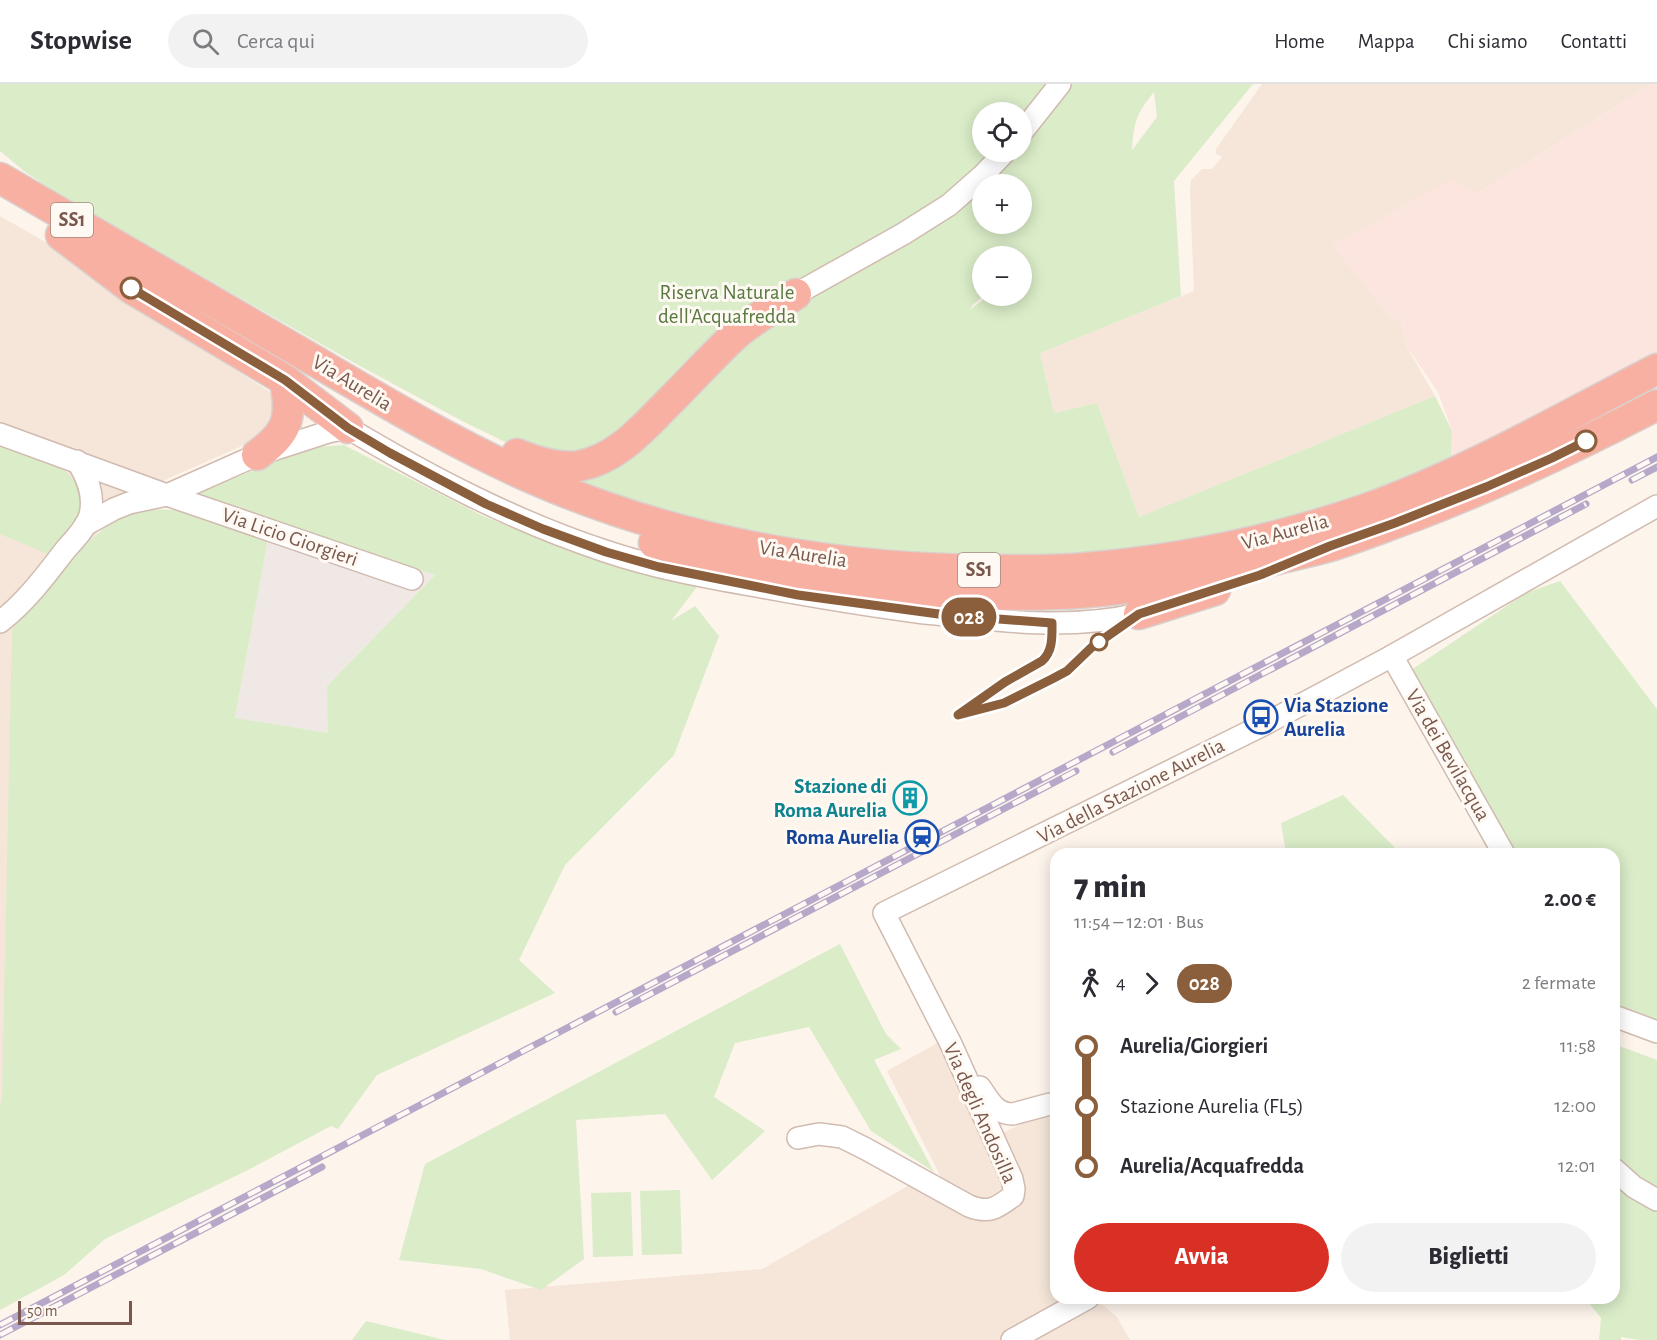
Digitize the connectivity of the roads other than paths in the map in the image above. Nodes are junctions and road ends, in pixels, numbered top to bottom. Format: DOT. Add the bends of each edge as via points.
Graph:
graph roads {
  1 [pos="1060,84"];
  2 [pos="1032,119"];
  3 [pos="0,160"];
  4 [pos="995,162"];
  5 [pos="0,178"];
  6 [pos="0,200"];
  7 [pos="61,236"];
  8 [pos="144,262"];
  9 [pos="796,294"];
  10 [pos="305,355"];
  11 [pos="1657,369"];
  12 [pos="285,380"];
  13 [pos="1657,405"];
  14 [pos="348,428"];
  15 [pos="0,434"];
  16 [pos="257,455"];
  17 [pos="77,461"];
  18 [pos="167,495"];
  19 [pos="1657,506"];
  20 [pos="86,525"];
  21 [pos="1330,546"];
  22 [pos="412,579"];
  23 [pos="1139,614"];
  24 [pos="0,622"];
  25 [pos="1392,656"];
  26 [pos="1501,848"];
  27 [pos="884,913"];
  28 [pos="1620,1018"];
  29 [pos="1657,1032"];
  30 [pos="951,1044"];
  31 [pos="1050,1105"];
  32 [pos="798,1138"];
  33 [pos="1620,1174"];
  34 [pos="1657,1200"];
  35 [pos="1077,1304"];
  36 [pos="1012,1340"];
  1 -- 2 [label="street"];
  3 -- 8 [label="highway"];
  4 -- 9 [label="street" via="949,205"];
  5 -- 8 [label="highway, Via Aurelia / SS1"];
  6 -- 7 [label="highway, Via Aurelia / SS1"];
  7 -- 12 [label="highway" via="131,288"];
  7 -- 21 [label="highway, Via Aurelia / SS1" via="405,437 479,476 589,522 699,557 851,586 1020,596 1182,580"];
  8 -- 10 [label="highway, Via Aurelia / SS1"];
  9 -- 10 [label="highway" via="750,322 623,446 602,459 580,465 551,465 517,454 377,383"];
  10 -- 11 [label="highway, Via Aurelia / SS1" via="474,451 546,484 640,519 797,555 978,570 1125,564 1225,547 1325,522 1393,498 1482,459"];
  12 -- 14 [label="highway"];
  12 -- 16 [label="highway" via="289,407 286,422 279,436"];
  13 -- 21 [label="highway, Via Aurelia / SS1" via="1512,476"];
  14 -- 16 [label="street, Via Licio Giorgieri"];
  14 -- 23 [label="street, Via Aurelia" via="433,477 534,525 606,552 683,573 830,600 965,617 1063,623"];
  15 -- 17 [label="street, Via Licio Giorgieri"];
  16 -- 18 [label="street, Via Licio Giorgieri"];
  17 -- 18 [label="street, Via Licio Giorgieri"];
  17 -- 20 [label="street" via="90,490"];
  18 -- 20 [label="street, Via Licio Giorgieri" via="120,507"];
  18 -- 22 [label="street, Via Licio Giorgieri"];
  19 -- 25 [label="street, Via della Stazione Aurelia"];
  20 -- 24 [label="street, Via Licio Giorgieri" via="32,591"];
  21 -- 23 [label="highway" via="1260,575"];
  25 -- 26 [label="street, Via dei Bevilacqua"];
  25 -- 27 [label="street, Via della Stazione Aurelia"];
  27 -- 30 [label="street, Via degli Andosilla"];
  28 -- 29 [label="street"];
  30 -- 31 [label="street" via="992,1104 1002,1112 1013,1114"];
  30 -- 32 [label="street, Via degli Andosilla" via="1012,1179 1013,1196 999,1206 985,1210 969,1206 842,1137 819,1134"];
  33 -- 34 [label="street"];
  35 -- 36 [label="street"];
}
